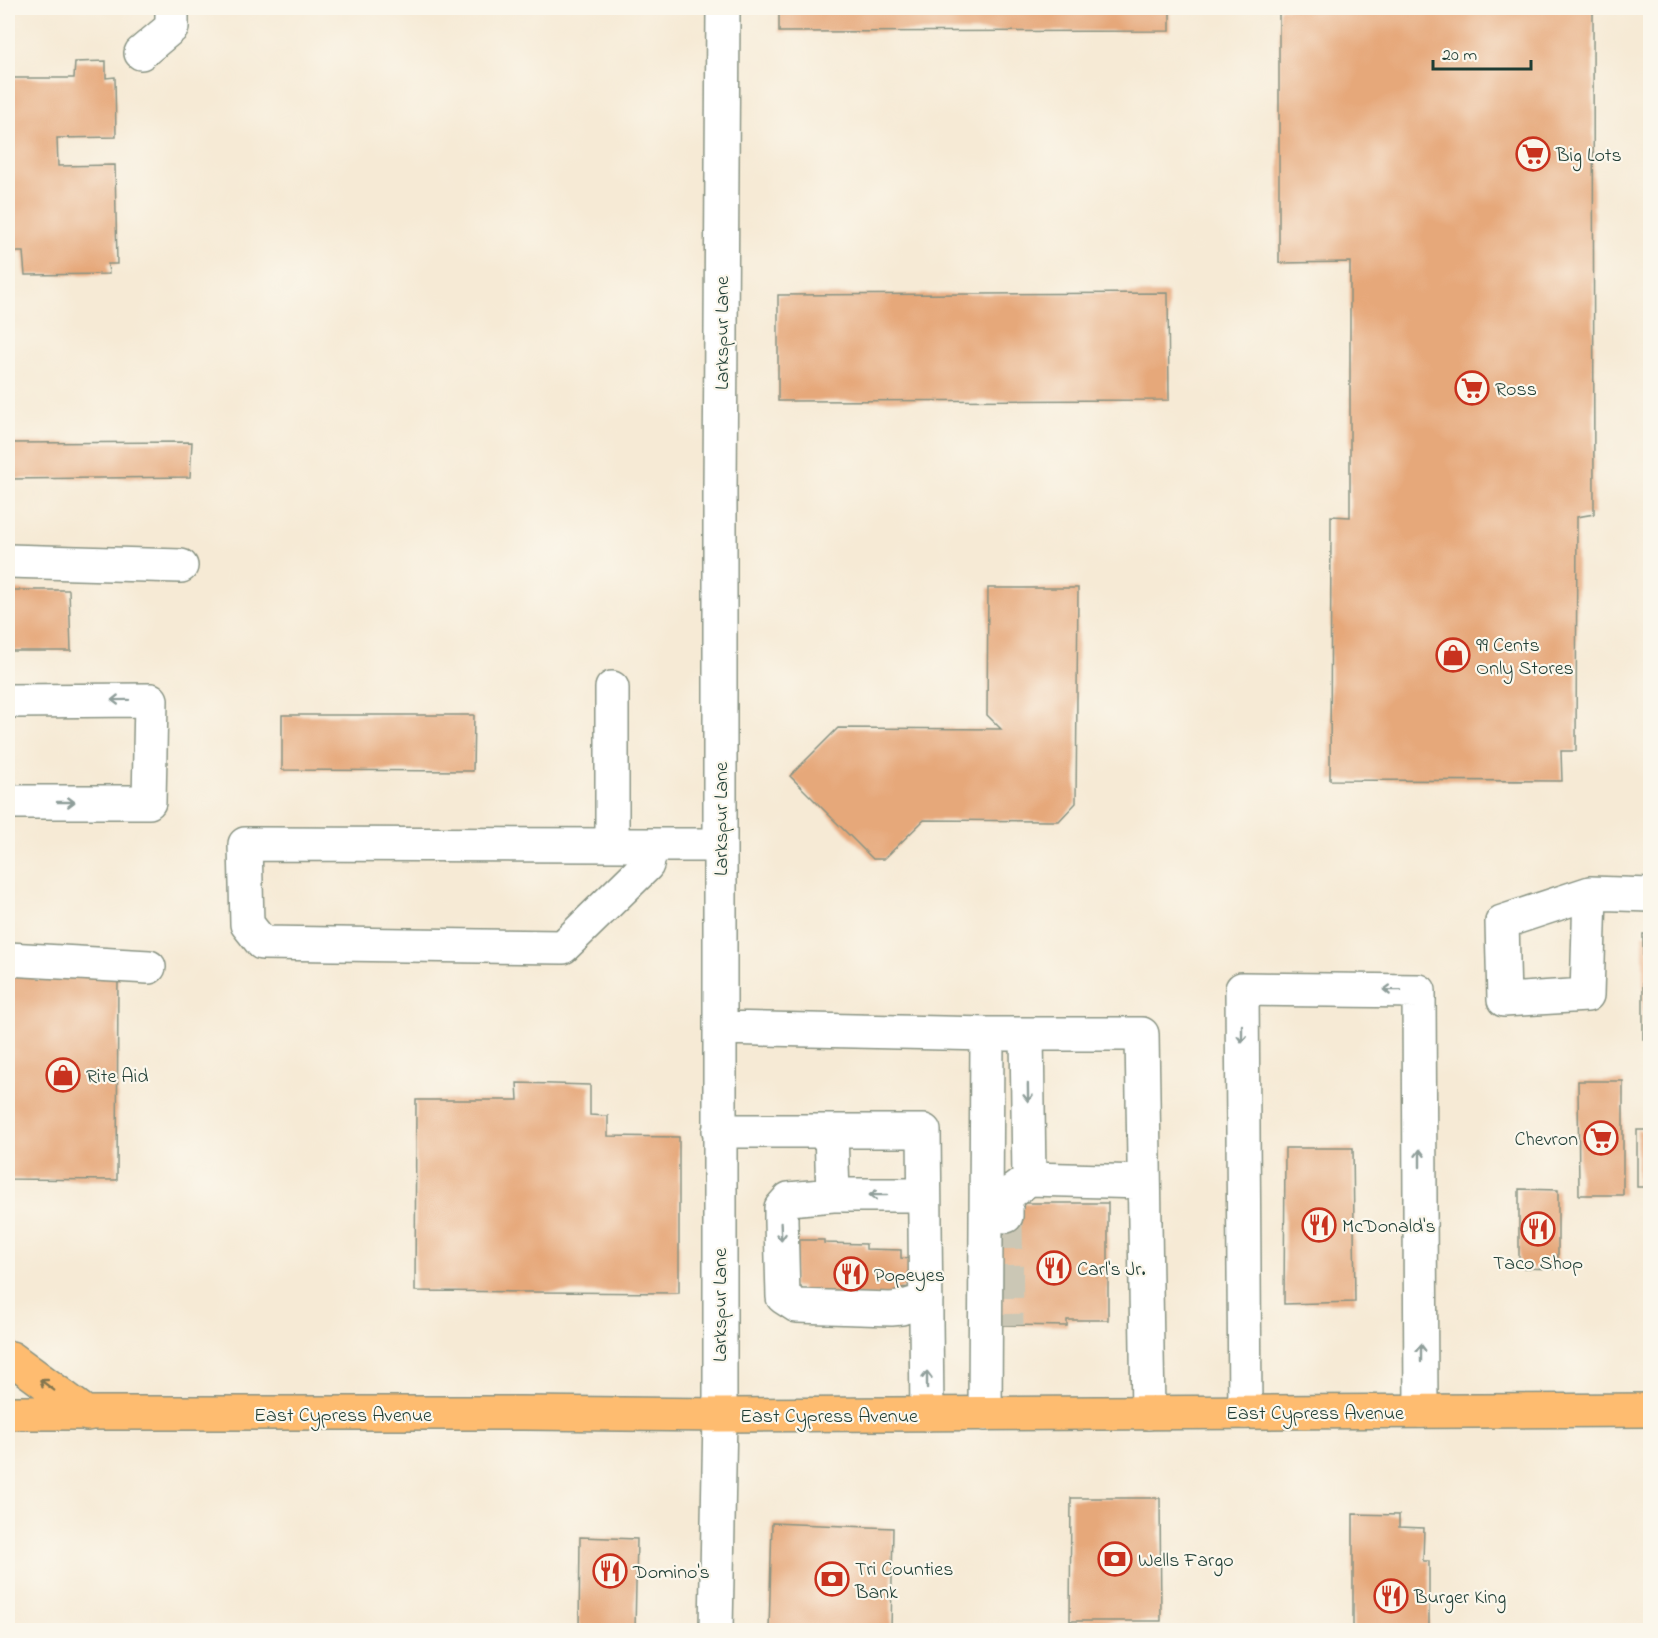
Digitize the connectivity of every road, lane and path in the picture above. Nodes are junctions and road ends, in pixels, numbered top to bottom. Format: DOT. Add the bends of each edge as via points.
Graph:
graph roads {
  1 [pos="172,8"];
  2 [pos="723,8"];
  3 [pos="141,53"];
  4 [pos="8,561"];
  5 [pos="181,566"];
  6 [pos="612,688"];
  7 [pos="8,701"];
  8 [pos="8,802"];
  9 [pos="612,845"];
  10 [pos="652,845"];
  11 [pos="720,845"];
  12 [pos="1590,893"];
  13 [pos="1650,895"];
  14 [pos="8,944"];
  15 [pos="8,959"];
  16 [pos="721,1028"];
  17 [pos="987,1034"];
  18 [pos="1027,1034"];
  19 [pos="719,1131"];
  20 [pos="831,1131"];
  21 [pos="1029,1179"];
  22 [pos="1144,1182"];
  23 [pos="832,1195"];
  24 [pos="924,1195"];
  25 [pos="1006,1216"];
  26 [pos="926,1300"];
  27 [pos="1007,1325"];
  28 [pos="8,1358"];
  29 [pos="1650,1410"];
  30 [pos="1245,1412"];
  31 [pos="1421,1412"];
  32 [pos="8,1413"];
  33 [pos="1148,1413"];
  34 [pos="87,1414"];
  35 [pos="927,1414"];
  36 [pos="996,1414"];
  37 [pos="720,1415"];
  38 [pos="716,1630"];
  1 -- 3 [label="street" via="172,27"];
  2 -- 11 [label="street, Larkspur Lane"];
  4 -- 5 [label="street"];
  6 -- 9 [label="street"];
  8 -- 7 [label="street, one-way" via="149,802 151,700"];
  9 -- 10 [label="street"];
  9 -- 10 [label="street" via="245,844 247,924 262,943 563,947 647,865"];
  10 -- 11 [label="street"];
  11 -- 16 [label="street, Larkspur Lane"];
  12 -- 13 [label="street"];
  14 -- 15 [label="street" via="140,958"];
  16 -- 17 [label="street"];
  16 -- 19 [label="street, Larkspur Lane"];
  17 -- 18 [label="street"];
  17 -- 36 [label="street"];
  18 -- 21 [label="street, one-way"];
  18 -- 22 [label="street" via="1142,1034"];
  19 -- 20 [label="street"];
  19 -- 37 [label="street, Larkspur Lane"];
  20 -- 23 [label="street"];
  20 -- 24 [label="street" via="924,1131"];
  21 -- 22 [label="street"];
  21 -- 25 [label="street" via="1006,1196"];
  22 -- 33 [label="street"];
  24 -- 23 [label="street, one-way"];
  23 -- 26 [label="street, one-way" via="789,1199 781,1208 783,1297 796,1306 891,1309"];
  24 -- 26 [label="street"];
  35 -- 26 [label="street, one-way"];
  27 -- 36 [label="street"];
  34 -- 28 [label="main road, one-way"];
  29 -- 31 [label="main road, East Cypress Avenue"];
  30 -- 31 [label="main road, East Cypress Avenue"];
  31 -- 30 [label="street, one-way" via="1419,991 1242,989"];
  30 -- 33 [label="main road, East Cypress Avenue"];
  32 -- 34 [label="main road, East Cypress Avenue"];
  33 -- 36 [label="main road, East Cypress Avenue"];
  34 -- 37 [label="main road, East Cypress Avenue"];
  35 -- 36 [label="main road, East Cypress Avenue"];
  35 -- 37 [label="main road, East Cypress Avenue"];
  37 -- 38 [label="street, Larkspur Lane"];
}
